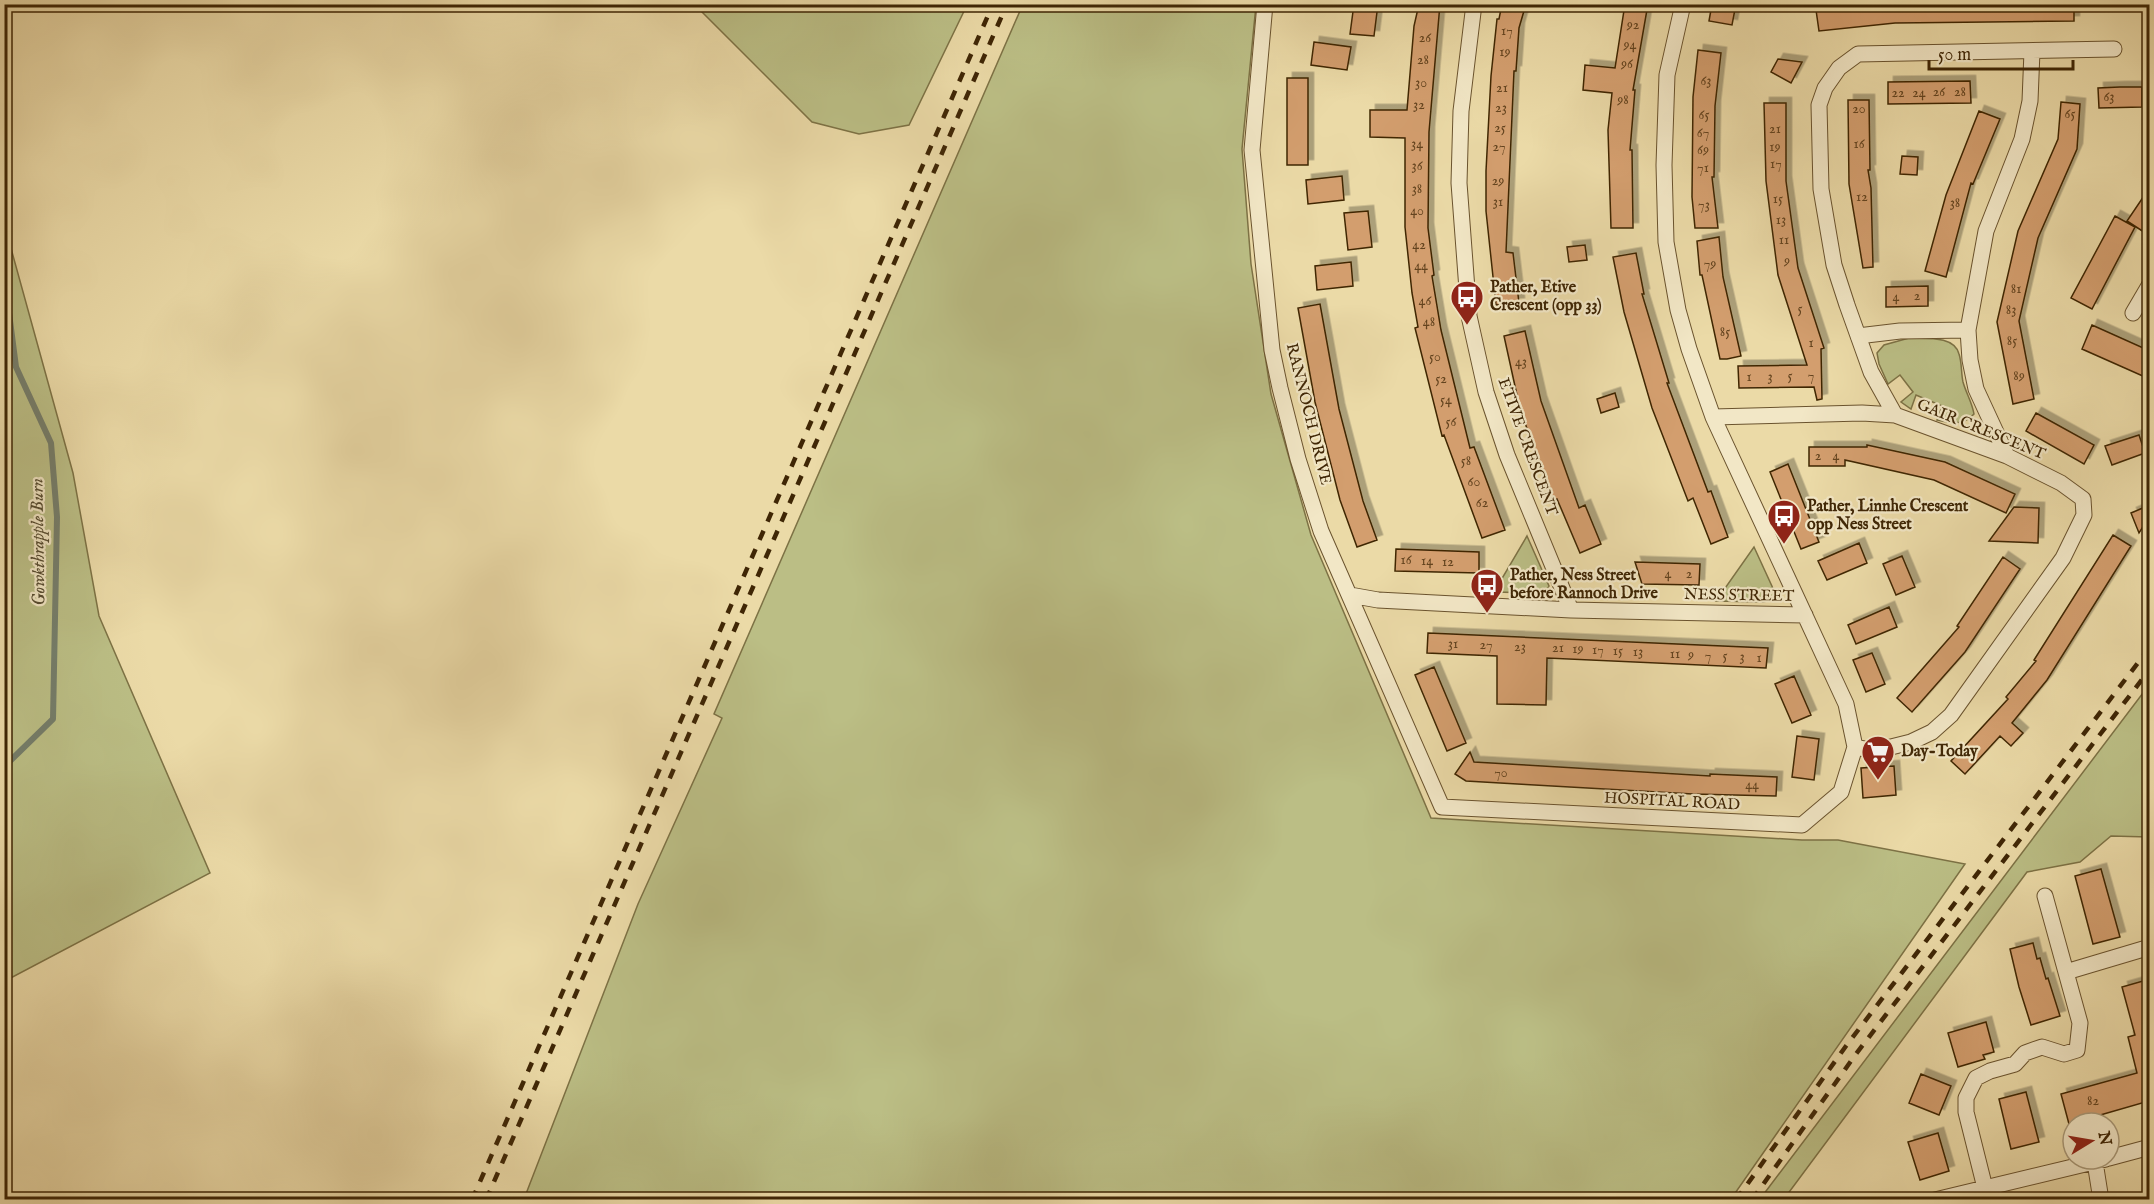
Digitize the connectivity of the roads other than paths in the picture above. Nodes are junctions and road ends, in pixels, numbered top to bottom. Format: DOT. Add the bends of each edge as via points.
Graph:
graph roads {
  1 [pos="1265,4"];
  2 [pos="1474,4"];
  3 [pos="1683,4"];
  4 [pos="2114,49"];
  5 [pos="2032,51"];
  6 [pos="2150,284"];
  7 [pos="2133,313"];
  8 [pos="1968,330"];
  9 [pos="1858,336"];
  10 [pos="1895,415"];
  11 [pos="1713,417"];
  12 [pos="2007,456"];
  13 [pos="1350,595"];
  14 [pos="1571,610"];
  15 [pos="1805,615"];
  16 [pos="1855,747"];
  17 [pos="1442,807"];
  18 [pos="2045,896"];
  19 [pos="2150,947"];
  20 [pos="2066,972"];
  21 [pos="2150,1147"];
  22 [pos="2121,1155"];
  23 [pos="2061,1170"];
  24 [pos="2102,1171"];
  25 [pos="1986,1188"];
  26 [pos="1935,1200"];
  27 [pos="2101,1200"];
  1 -- 13 [label="street, RANNOCH DRIVE" via="1252,150 1272,350 1298,459 1321,531"];
  2 -- 14 [label="street, ETIVE CRESCENT" via="1461,111 1459,183 1469,316 1486,392"];
  3 -- 11 [label="street" via="1667,75 1666,242 1678,310"];
  4 -- 5 [label="street"];
  5 -- 8 [label="street" via="2030,101 2022,139 1986,231"];
  5 -- 9 [label="street" via="1858,54 1839,68 1825,88 1819,105 1821,189 1834,265"];
  6 -- 7 [label="street"];
  8 -- 9 [label="street"];
  8 -- 12 [label="street" via="1976,389"];
  9 -- 10 [label="street" via="1871,372"];
  10 -- 11 [label="street, GAIR CRESCENT"];
  10 -- 12 [label="street, GAIR CRESCENT"];
  11 -- 15 [label="street"];
  12 -- 16 [label="street, GAIR CRESCENT" via="2061,483 2083,499 2084,515 2063,558 1952,715 1932,732 1911,742 1875,751"];
  13 -- 14 [label="street, NESS STREET" via="1377,600"];
  13 -- 17 [label="street, RANNOCH DRIVE"];
  14 -- 15 [label="street, NESS STREET"];
  15 -- 16 [label="street" via="1846,704"];
  16 -- 17 [label="street, HOSPITAL ROAD" via="1840,792 1802,825"];
  18 -- 20 [label="street"];
  19 -- 20 [label="street"];
  20 -- 25 [label="street" via="2080,1023 2077,1050 2064,1054 2042,1047 2025,1053 2015,1064 1976,1078 1966,1098 1966,1112"];
  21 -- 22 [label="street"];
  23 -- 25 [label="street"];
  24 -- 27 [label="street"];
  25 -- 26 [label="street"];
}
